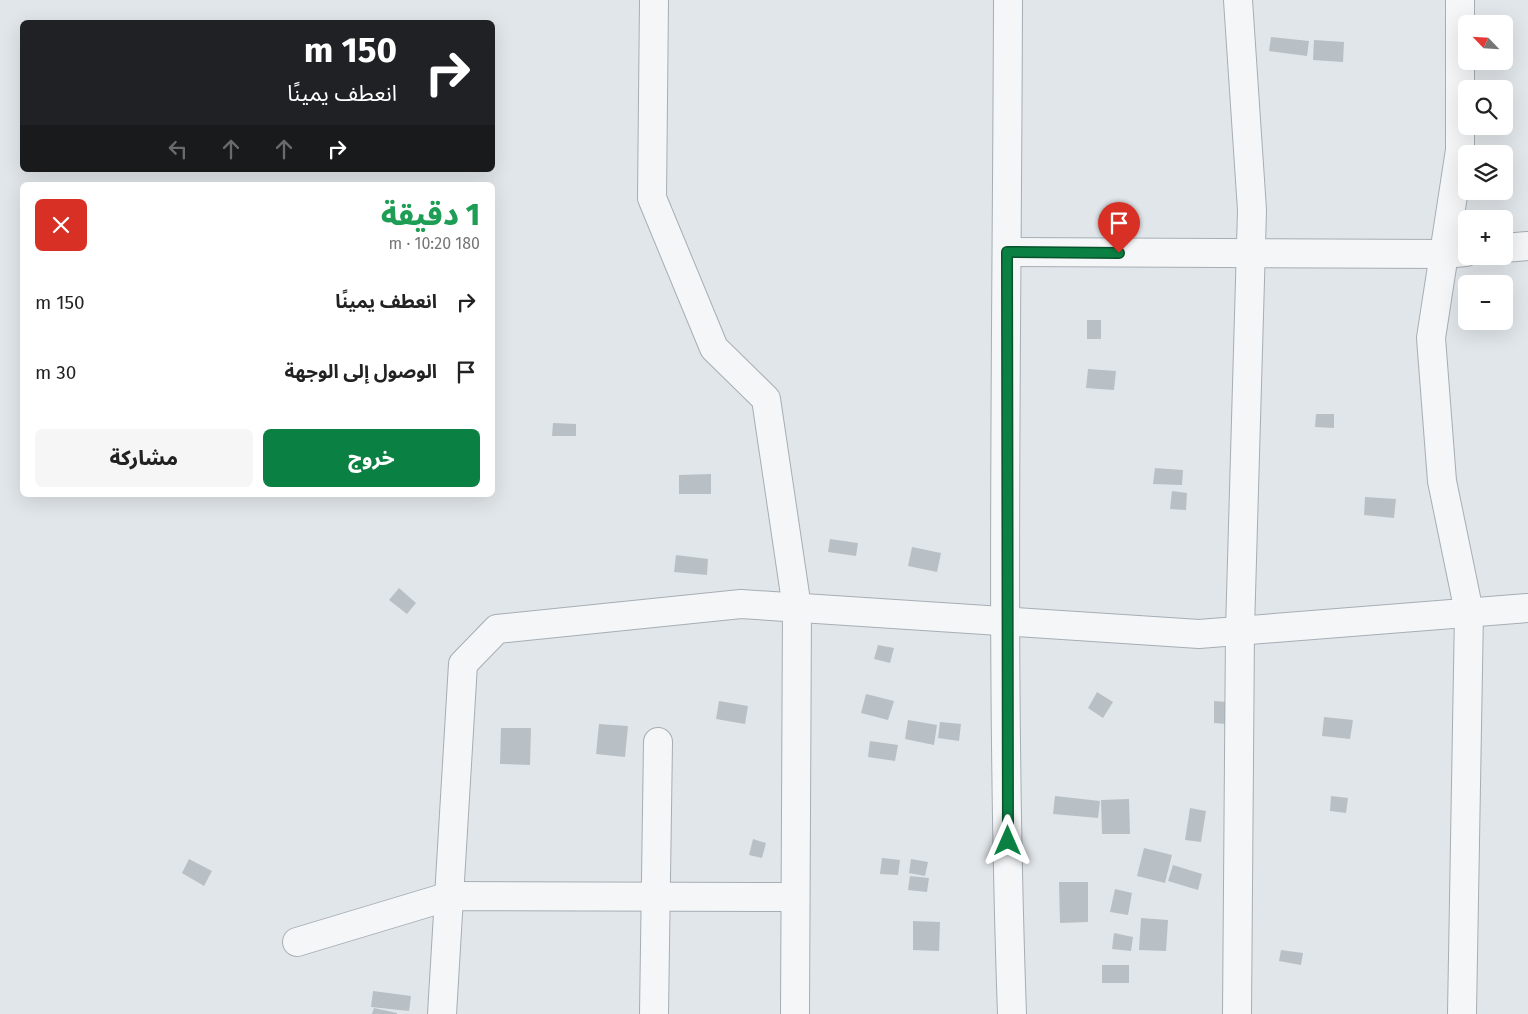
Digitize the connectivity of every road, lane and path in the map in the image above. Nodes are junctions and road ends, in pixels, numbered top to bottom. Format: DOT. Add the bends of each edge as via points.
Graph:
graph roads {
  1 [pos="654,0"];
  2 [pos="1008,0"];
  3 [pos="1238,0"];
  4 [pos="1460,0"];
  5 [pos="1528,246"];
  6 [pos="1513,247"];
  7 [pos="1007,252"];
  8 [pos="1455,253"];
  9 [pos="1250,254"];
  10 [pos="797,608"];
  11 [pos="1528,608"];
  12 [pos="1469,612"];
  13 [pos="1006,622"];
  14 [pos="1240,630"];
  15 [pos="658,742"];
  16 [pos="656,895"];
  17 [pos="450,896"];
  18 [pos="795,897"];
  19 [pos="297,942"];
  20 [pos="442,1014"];
  21 [pos="654,1014"];
  22 [pos="665,1014"];
  23 [pos="795,1014"];
  24 [pos="1012,1014"];
  25 [pos="1237,1014"];
  26 [pos="1462,1014"];
  1 -- 10 [label="street" via="652,198 714,348 766,399"];
  2 -- 7 [label="street"];
  3 -- 9 [label="street" via="1252,210"];
  4 -- 8 [label="street" via="1460,150"];
  5 -- 6 [label="street"];
  7 -- 9 [label="street"];
  7 -- 13 [label="street"];
  8 -- 9 [label="street"];
  8 -- 12 [label="street" via="1431,338 1442,481"];
  9 -- 14 [label="street"];
  10 -- 13 [label="street"];
  10 -- 17 [label="street" via="741,604 497,629 463,664"];
  10 -- 18 [label="street"];
  11 -- 12 [label="street"];
  12 -- 14 [label="street"];
  12 -- 26 [label="street"];
  13 -- 14 [label="street" via="1199,634"];
  13 -- 24 [label="street"];
  14 -- 25 [label="street"];
  15 -- 16 [label="street"];
  16 -- 17 [label="street"];
  16 -- 18 [label="street"];
  16 -- 21 [label="street"];
  17 -- 19 [label="street"];
  17 -- 20 [label="street"];
  18 -- 23 [label="street"];
  21 -- 22 [label="street"];
}
